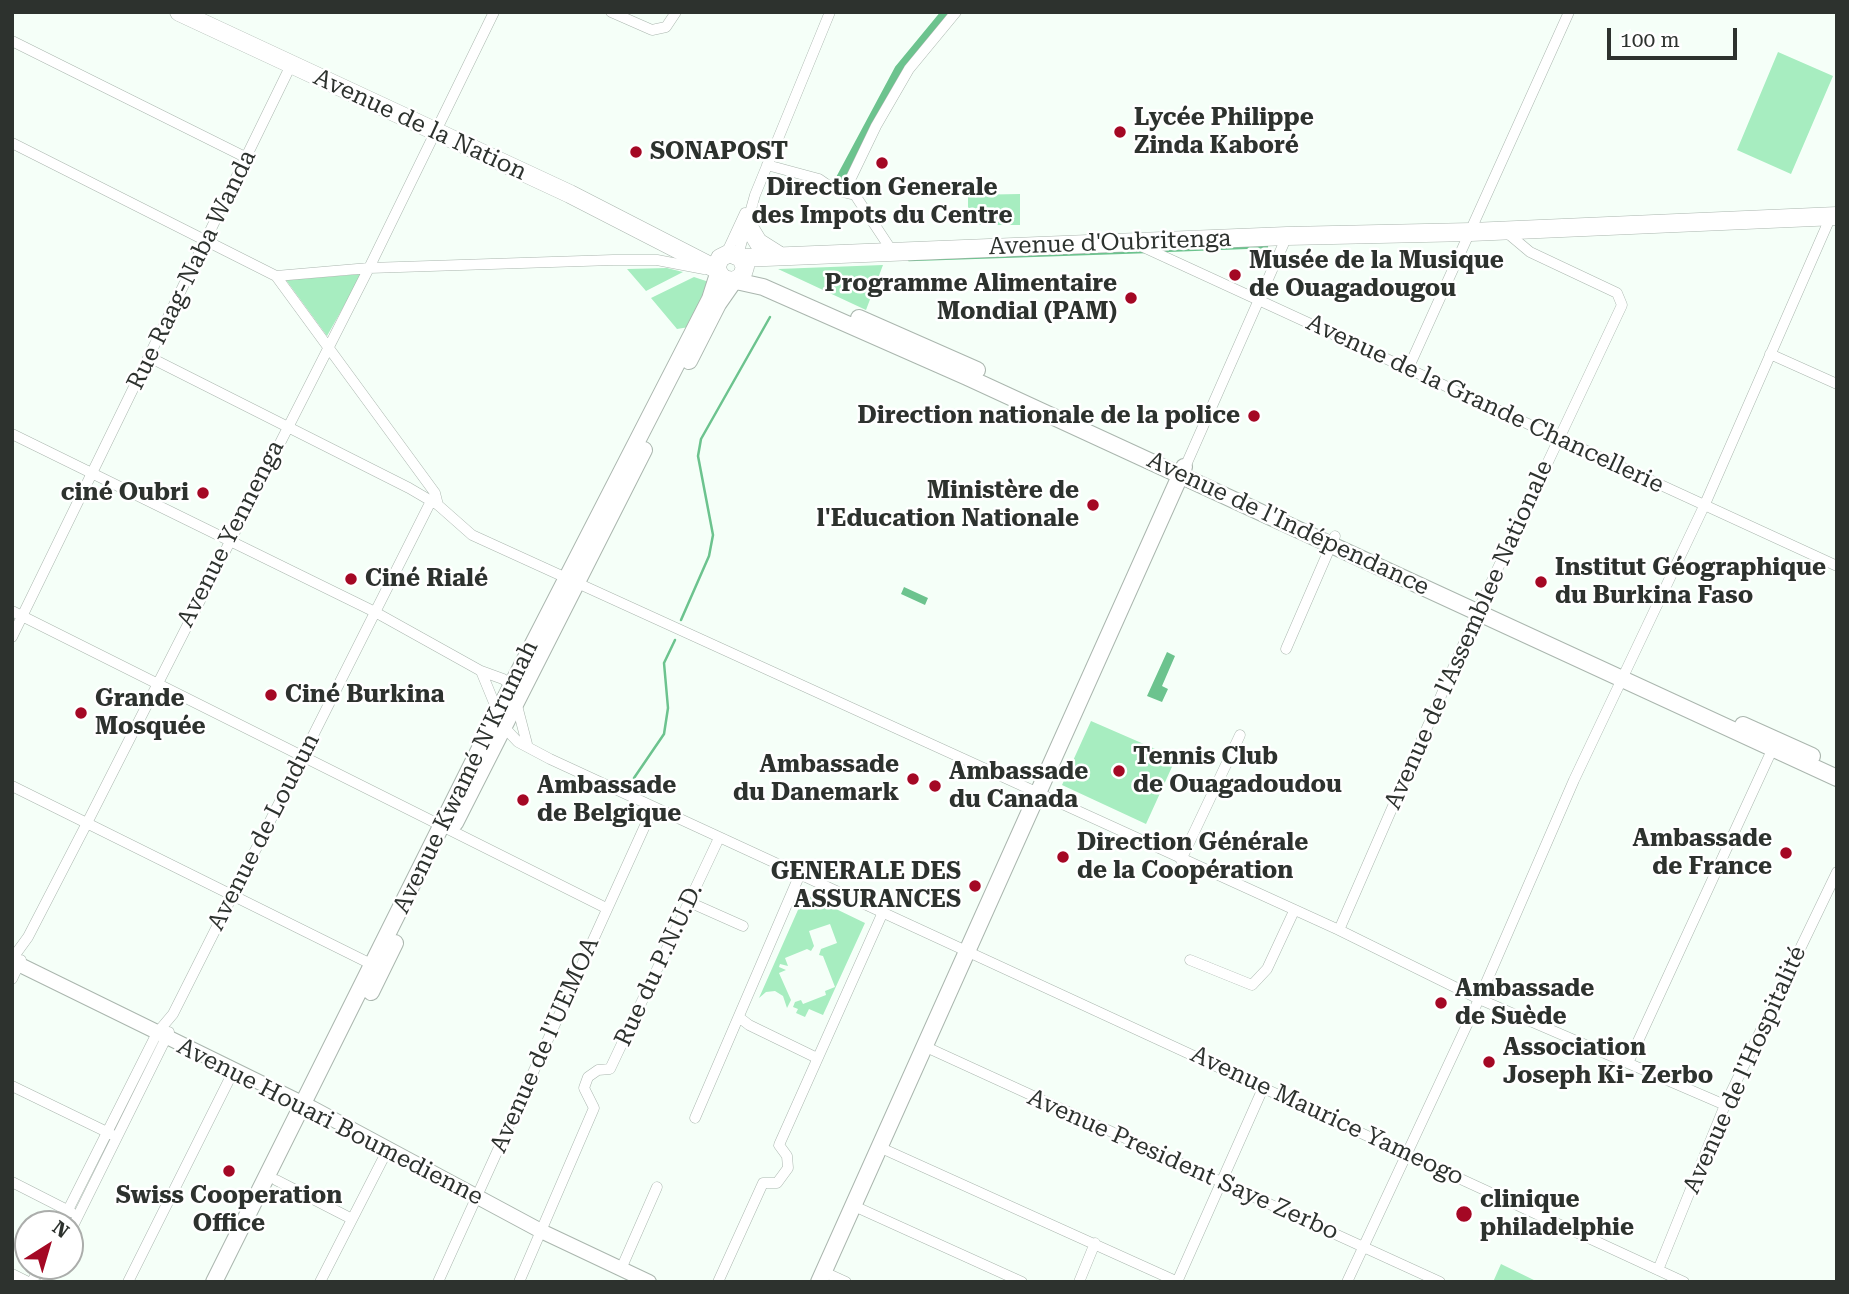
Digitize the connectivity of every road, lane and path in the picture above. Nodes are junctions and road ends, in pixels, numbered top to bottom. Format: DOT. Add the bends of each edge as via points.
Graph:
graph roads {
  1 [pos="179,12"];
  2 [pos="494,12"];
  3 [pos="611,12"];
  4 [pos="676,12"];
  5 [pos="830,12"];
  6 [pos="956,12"];
  7 [pos="1569,12"];
  8 [pos="12,41"];
  9 [pos="291,65"];
  10 [pos="434,132"];
  11 [pos="12,144"];
  12 [pos="247,158"];
  13 [pos="767,165"];
  14 [pos="755,195"];
  15 [pos="855,195"];
  16 [pos="1835,211"];
  17 [pos="747,224"];
  18 [pos="1504,231"];
  19 [pos="1471,233"];
  20 [pos="1287,236"];
  21 [pos="205,241"];
  22 [pos="1134,242"];
  23 [pos="892,251"];
  24 [pos="786,256"];
  25 [pos="730,267"];
  26 [pos="369,268"];
  27 [pos="276,276"];
  28 [pos="1259,301"];
  29 [pos="327,349"];
  30 [pos="1770,354"];
  31 [pos="149,357"];
  32 [pos="1408,369"];
  33 [pos="1837,384"];
  34 [pos="285,428"];
  35 [pos="12,434"];
  36 [pos="1556,439"];
  37 [pos="1183,470"];
  38 [pos="92,474"];
  39 [pos="435,503"];
  40 [pos="1705,504"];
  41 [pos="1333,540"];
  42 [pos="228,541"];
  43 [pos="1837,566"];
  44 [pos="571,582"];
  45 [pos="1480,608"];
  46 [pos="12,611"];
  47 [pos="375,612"];
  48 [pos="23,616"];
  49 [pos="12,637"];
  50 [pos="1286,649"];
  51 [pos="481,671"];
  52 [pos="1625,676"];
  53 [pos="157,681"];
  54 [pos="511,685"];
  55 [pos="516,702"];
  56 [pos="498,712"];
  57 [pos="504,727"];
  58 [pos="1240,735"];
  59 [pos="527,744"];
  60 [pos="1772,750"];
  61 [pos="303,756"];
  62 [pos="1837,768"];
  63 [pos="1837,778"];
  64 [pos="12,786"];
  65 [pos="1039,795"];
  66 [pos="653,808"];
  67 [pos="87,823"];
  68 [pos="446,829"];
  69 [pos="719,838"];
  70 [pos="1181,860"];
  71 [pos="1837,872"];
  72 [pos="800,874"];
  73 [pos="231,894"];
  74 [pos="689,902"];
  75 [pos="606,908"];
  76 [pos="1294,911"];
  77 [pos="883,912"];
  78 [pos="743,926"];
  79 [pos="1339,930"];
  80 [pos="970,951"];
  81 [pos="1190,960"];
  82 [pos="15,962"];
  83 [pos="377,967"];
  84 [pos="12,979"];
  85 [pos="1479,999"];
  86 [pos="740,1018"];
  87 [pos="162,1036"];
  88 [pos="926,1047"];
  89 [pos="817,1058"];
  90 [pos="1628,1063"];
  91 [pos="234,1070"];
  92 [pos="12,1086"];
  93 [pos="1264,1086"];
  94 [pos="1725,1105"];
  95 [pos="308,1106"];
  96 [pos="695,1118"];
  97 [pos="107,1132"];
  98 [pos="118,1138"];
  99 [pos="880,1147"];
  100 [pos="388,1149"];
  101 [pos="1406,1152"];
  102 [pos="276,1172"];
  103 [pos="12,1182"];
  104 [pos="1221,1183"];
  105 [pos="657,1187"];
  106 [pos="475,1197"];
  107 [pos="854,1206"];
  108 [pos="67,1210"];
  109 [pos="74,1210"];
  110 [pos="75,1210"];
  111 [pos="352,1219"];
  112 [pos="541,1231"];
  113 [pos="1095,1243"];
  114 [pos="1363,1247"];
  115 [pos="621,1269"];
  116 [pos="1658,1270"];
  117 [pos="12,1274"];
  118 [pos="822,1277"];
  119 [pos="1667,1278"];
  120 [pos="30,1282"];
  121 [pos="128,1282"];
  122 [pos="214,1282"];
  123 [pos="225,1282"];
  124 [pos="320,1282"];
  125 [pos="438,1282"];
  126 [pos="519,1282"];
  127 [pos="649,1282"];
  128 [pos="718,1282"];
  129 [pos="846,1282"];
  130 [pos="1022,1282"];
  131 [pos="1079,1282"];
  132 [pos="1177,1282"];
  133 [pos="1347,1282"];
  134 [pos="1440,1282"];
  135 [pos="1684,1282"];
  1 -- 9 [label="highway, Avenue de la Nation"];
  2 -- 10 [label="street, Avenue Yennenga"];
  3 -- 4 [label="street" via="652,30 666,27"];
  5 -- 13 [label="street"];
  6 -- 15 [label="street" via="909,69 876,126 850,180"];
  7 -- 19 [label="street"];
  8 -- 12 [label="street"];
  9 -- 10 [label="highway, Avenue de la Nation"];
  9 -- 12 [label="street, Rue Raag-Naba Wanda"];
  10 -- 25 [label="highway, Avenue de la Nation" via="570,194 658,241"];
  10 -- 26 [label="street, Avenue Yennenga"];
  11 -- 21 [label="street"];
  12 -- 21 [label="street, Rue Raag-Naba Wanda"];
  13 -- 14 [label="street"];
  13 -- 15 [label="street" via="819,179 835,190"];
  14 -- 17 [label="street"];
  14 -- 25 [label="street"];
  15 -- 23 [label="street"];
  16 -- 18 [label="highway, Avenue d'Oubritenga"];
  16 -- 30 [label="street"];
  17 -- 24 [label="highway" via="758,242"];
  17 -- 25 [label="street"];
  18 -- 19 [label="highway, Avenue d'Oubritenga"];
  18 -- 36 [label="street, Avenue de l'Assemblee Nationale" via="1530,252 1617,293 1622,305"];
  19 -- 20 [label="highway, Avenue d'Oubritenga"];
  19 -- 32 [label="street"];
  20 -- 22 [label="highway, Avenue d'Oubritenga"];
  20 -- 28 [label="street"];
  21 -- 27 [label="street"];
  21 -- 31 [label="street, Rue Raag-Naba Wanda"];
  22 -- 23 [label="highway, Avenue d'Oubritenga"];
  22 -- 28 [label="street, Avenue de la Grande Chancellerie"];
  23 -- 24 [label="highway, Avenue d'Oubritenga"];
  24 -- 25 [label="highway, Avenue d'Oubritenga"];
  25 -- 26 [label="street" via="657,260"];
  25 -- 37 [label="main road, Avenue de l'Indépendance" via="763,287 970,372"];
  25 -- 44 [label="main road, Avenue Kwamé N'Krumah"];
  26 -- 27 [label="street"];
  26 -- 29 [label="street, Avenue Yennenga"];
  27 -- 29 [label="street"];
  28 -- 32 [label="street, Avenue de la Grande Chancellerie"];
  28 -- 37 [label="street"];
  29 -- 34 [label="street, Avenue Yennenga"];
  29 -- 39 [label="street" via="435,493"];
  30 -- 33 [label="street"];
  30 -- 40 [label="street"];
  31 -- 34 [label="street"];
  31 -- 38 [label="street, Rue Raag-Naba Wanda"];
  32 -- 36 [label="street, Avenue de la Grande Chancellerie"];
  34 -- 39 [label="street"];
  34 -- 42 [label="street, Avenue Yennenga"];
  35 -- 38 [label="street"];
  36 -- 40 [label="street, Avenue de la Grande Chancellerie"];
  36 -- 45 [label="street, Avenue de l'Assemblee Nationale"];
  37 -- 41 [label="main road, Avenue de l'Indépendance"];
  37 -- 65 [label="main road"];
  38 -- 42 [label="street"];
  38 -- 48 [label="street, Rue Raag-Naba Wanda"];
  39 -- 44 [label="street" via="472,535"];
  39 -- 47 [label="street, Avenue de Loudun"];
  40 -- 43 [label="street, Avenue de la Grande Chancellerie"];
  40 -- 52 [label="street"];
  41 -- 45 [label="main road, Avenue de l'Indépendance"];
  41 -- 50 [label="street"];
  42 -- 47 [label="street"];
  42 -- 53 [label="street, Avenue Yennenga"];
  44 -- 54 [label="main road, Avenue Kwamé N'Krumah"];
  44 -- 55 [label="main road, Avenue Kwamé N'Krumah"];
  44 -- 65 [label="street"];
  45 -- 52 [label="main road, Avenue de l'Indépendance"];
  45 -- 79 [label="street, Avenue de l'Assemblee Nationale"];
  46 -- 48 [label="street"];
  47 -- 51 [label="street"];
  47 -- 61 [label="street, Avenue de Loudun"];
  48 -- 49 [label="street, Rue Raag-Naba Wanda"];
  48 -- 53 [label="street"];
  51 -- 54 [label="street"];
  51 -- 56 [label="street"];
  52 -- 60 [label="main road, Avenue de l'Indépendance"];
  52 -- 62 [label="main road, Avenue de l'Indépendance"];
  52 -- 85 [label="street" via="1574,780"];
  53 -- 61 [label="street"];
  53 -- 67 [label="street, Avenue Yennenga"];
  54 -- 55 [label="street"];
  54 -- 56 [label="main road, Avenue Kwamé N'Krumah"];
  55 -- 57 [label="main road, Avenue Kwamé N'Krumah"];
  55 -- 59 [label="street"];
  56 -- 57 [label="street"];
  56 -- 68 [label="main road, Avenue Kwamé N'Krumah"];
  57 -- 59 [label="street, Avenue Maurice Yameogo"];
  57 -- 68 [label="main road, Avenue Kwamé N'Krumah"];
  58 -- 70 [label="street"];
  59 -- 66 [label="street, Avenue Maurice Yameogo"];
  60 -- 63 [label="main road, Avenue de l'Indépendance"];
  60 -- 90 [label="street"];
  61 -- 68 [label="street"];
  61 -- 73 [label="street, Avenue de Loudun"];
  64 -- 67 [label="street"];
  65 -- 70 [label="street"];
  65 -- 80 [label="main road"];
  66 -- 69 [label="street, Avenue Maurice Yameogo"];
  66 -- 75 [label="street, Avenue de l'UEMOA"];
  67 -- 73 [label="street"];
  67 -- 82 [label="street, Avenue Yennenga"];
  68 -- 75 [label="street"];
  68 -- 83 [label="main road, Avenue Kwamé N'Krumah"];
  69 -- 72 [label="street, Avenue Maurice Yameogo"];
  69 -- 74 [label="street, Rue du P.N.U.D."];
  70 -- 76 [label="street"];
  71 -- 94 [label="street, Avenue de l'Hospitalité"];
  72 -- 77 [label="street, Avenue Maurice Yameogo"];
  72 -- 86 [label="street"];
  73 -- 83 [label="street"];
  73 -- 87 [label="street, Avenue de Loudun"];
  74 -- 78 [label="street"];
  74 -- 112 [label="street, Rue du P.N.U.D." via="610,1069 588,1077 584,1088 594,1108"];
  75 -- 106 [label="street, Avenue de l'UEMOA"];
  76 -- 79 [label="street"];
  76 -- 81 [label="street" via="1256,983 1246,984"];
  77 -- 80 [label="street, Avenue Maurice Yameogo"];
  77 -- 89 [label="street"];
  79 -- 85 [label="street"];
  80 -- 88 [label="main road"];
  80 -- 93 [label="street, Avenue Maurice Yameogo"];
  82 -- 84 [label="street, Avenue Yennenga"];
  82 -- 87 [label="main road, Avenue Houari Boumedienne"];
  83 -- 95 [label="main road, Avenue Kwamé N'Krumah"];
  85 -- 90 [label="street"];
  85 -- 101 [label="street"];
  86 -- 89 [label="street"];
  86 -- 96 [label="street"];
  87 -- 91 [label="main road, Avenue Houari Boumedienne"];
  87 -- 97 [label="street, Avenue de Loudun"];
  87 -- 98 [label="street, Avenue de Loudun"];
  88 -- 99 [label="main road"];
  88 -- 104 [label="street, Avenue President Saye Zerbo"];
  89 -- 128 [label="street" via="779,1145 788,1168 776,1183 763,1183"];
  90 -- 94 [label="street"];
  91 -- 95 [label="main road, Avenue Houari Boumedienne"];
  91 -- 121 [label="street"];
  92 -- 97 [label="street"];
  93 -- 101 [label="street, Avenue Maurice Yameogo"];
  93 -- 104 [label="street"];
  94 -- 116 [label="street, Avenue de l'Hospitalité"];
  95 -- 100 [label="main road, Avenue Houari Boumedienne"];
  95 -- 102 [label="main road, Avenue Kwamé N'Krumah"];
  97 -- 98 [label="street"];
  97 -- 109 [label="street, Avenue de Loudun"];
  98 -- 110 [label="street, Avenue de Loudun"];
  99 -- 107 [label="main road"];
  99 -- 113 [label="street"];
  100 -- 106 [label="main road, Avenue Houari Boumedienne"];
  100 -- 111 [label="street"];
  101 -- 114 [label="street"];
  101 -- 116 [label="street, Avenue Maurice Yameogo"];
  102 -- 111 [label="street"];
  102 -- 122 [label="main road, Avenue Kwamé N'Krumah"];
  102 -- 123 [label="main road, Avenue Kwamé N'Krumah"];
  103 -- 108 [label="street"];
  104 -- 114 [label="street, Avenue President Saye Zerbo"];
  104 -- 132 [label="street"];
  105 -- 115 [label="street"];
  106 -- 112 [label="main road, Avenue Houari Boumedienne"];
  106 -- 125 [label="street, Avenue de l'UEMOA"];
  107 -- 118 [label="main road"];
  107 -- 130 [label="street"];
  111 -- 124 [label="street"];
  112 -- 115 [label="main road, Avenue Houari Boumedienne"];
  112 -- 126 [label="street"];
  113 -- 131 [label="street"];
  113 -- 132 [label="street"];
  114 -- 133 [label="street"];
  114 -- 134 [label="street, Avenue President Saye Zerbo"];
  115 -- 127 [label="main road, Avenue Houari Boumedienne"];
  116 -- 119 [label="street, Avenue Maurice Yameogo"];
  117 -- 120 [label="street"];
  118 -- 129 [label="street"];
  119 -- 135 [label="street, Avenue Maurice Yameogo"];
}
